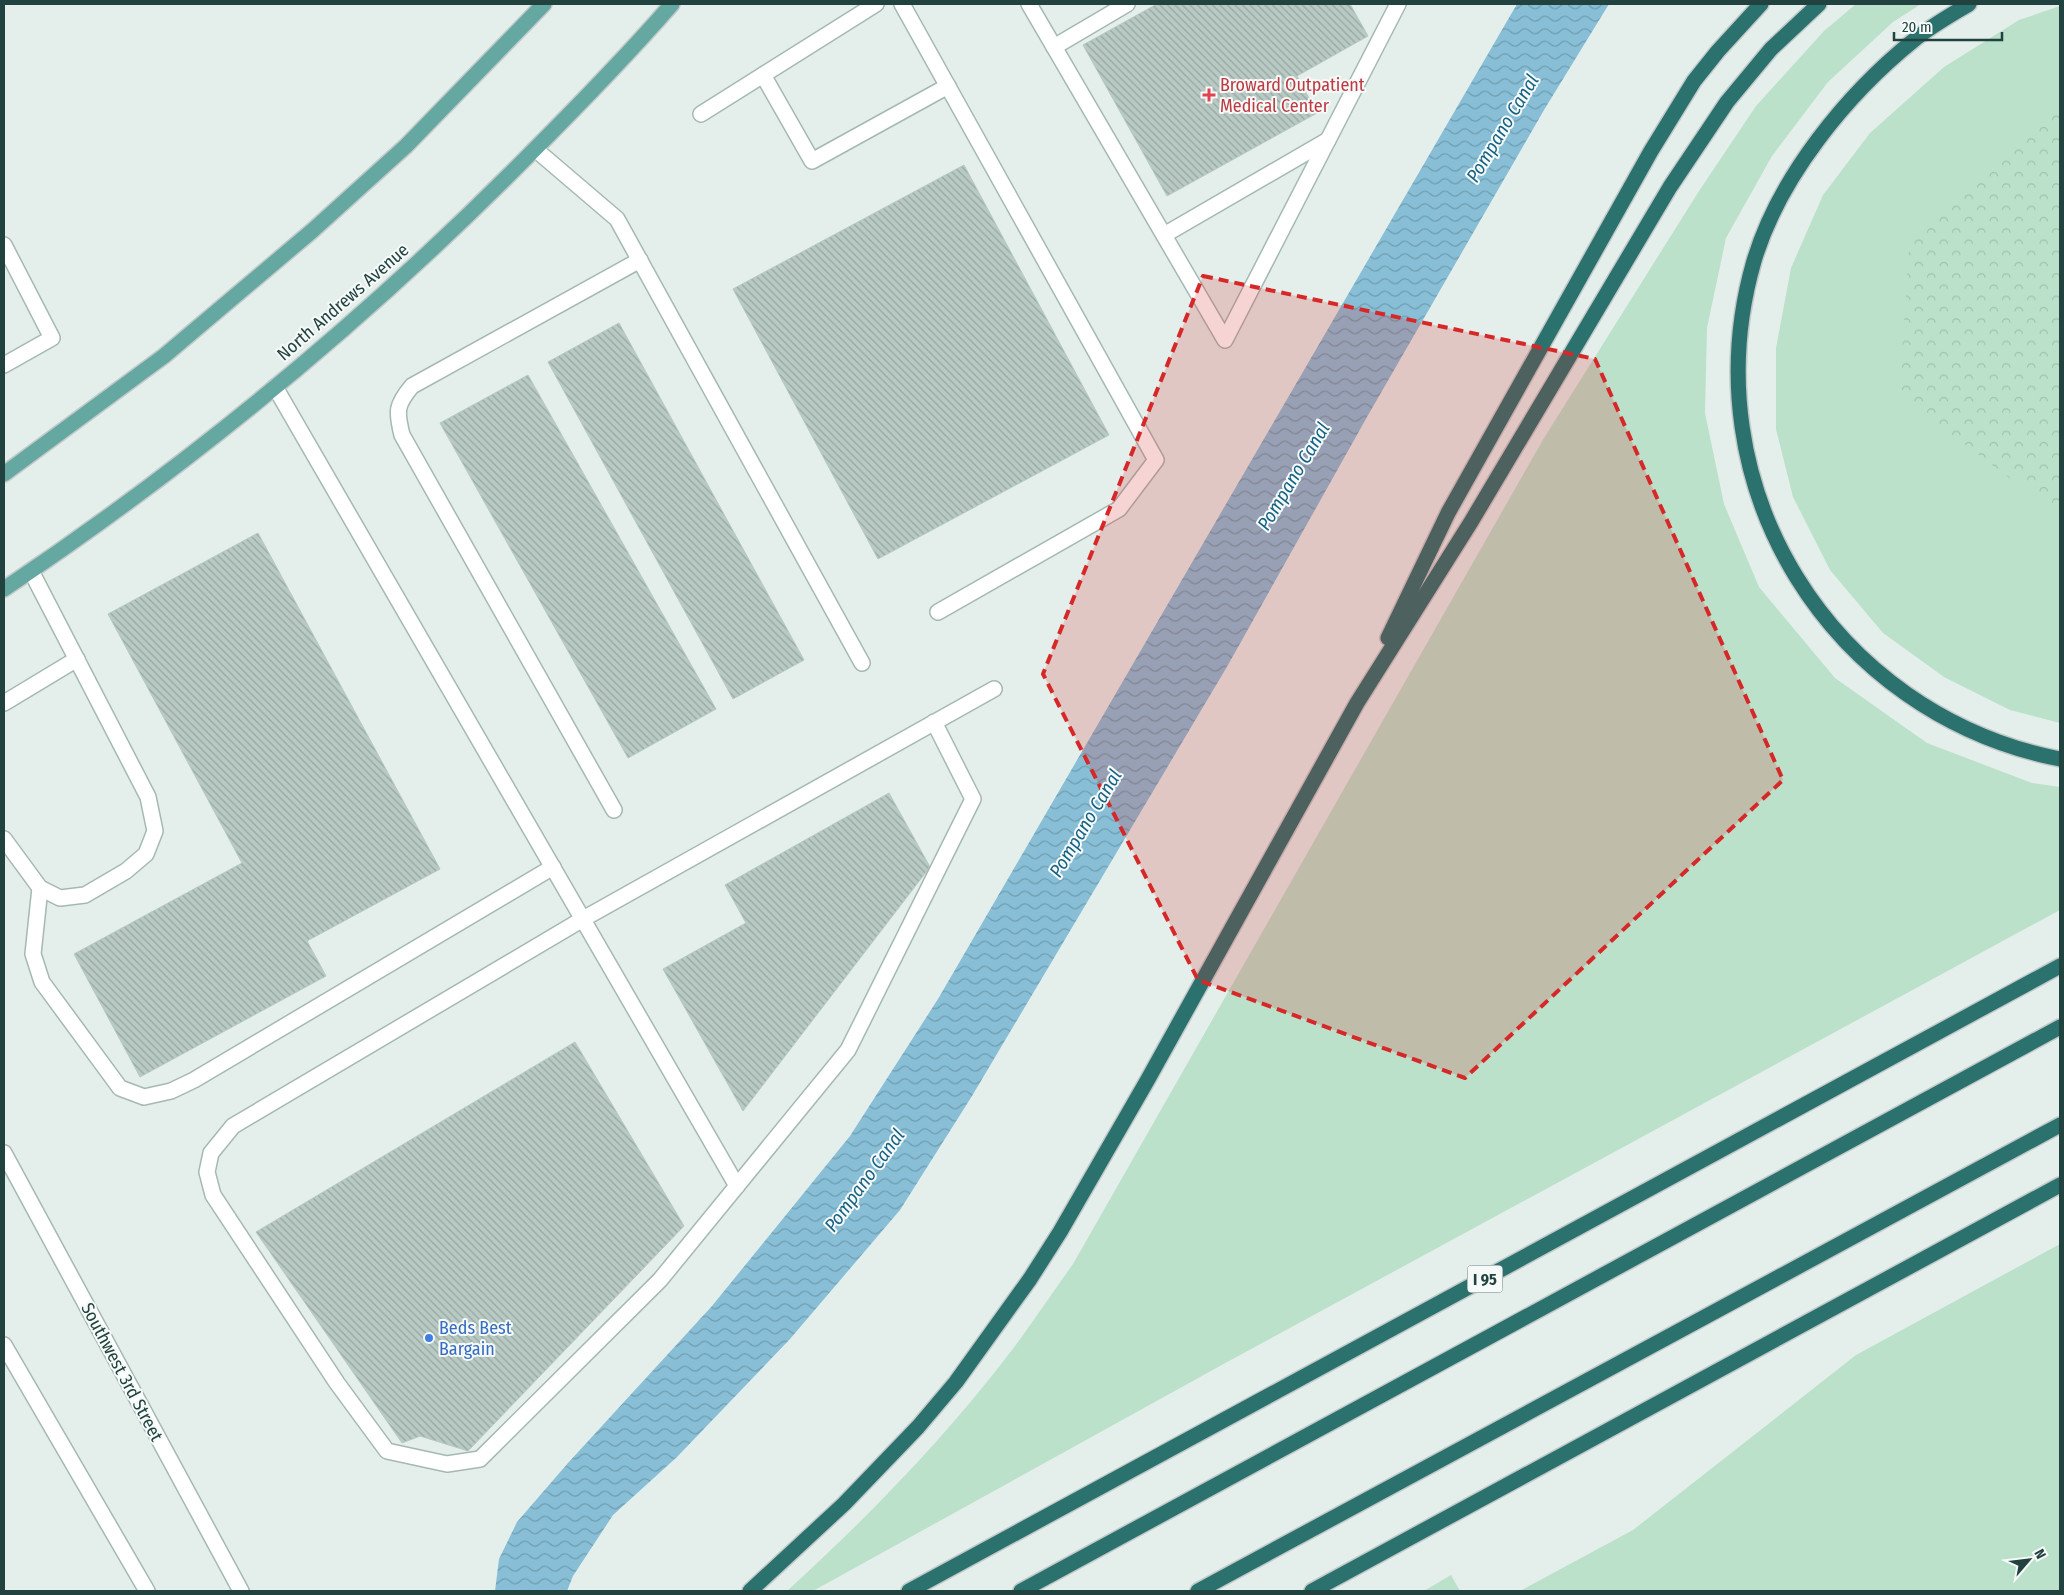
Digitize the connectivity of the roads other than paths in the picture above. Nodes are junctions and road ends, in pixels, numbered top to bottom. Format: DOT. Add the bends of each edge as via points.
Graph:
graph roads {
  1 [pos="544,4"];
  2 [pos="672,4"];
  3 [pos="876,4"];
  4 [pos="902,4"];
  5 [pos="1028,4"];
  6 [pos="1127,4"];
  7 [pos="1398,4"];
  8 [pos="1761,4"];
  9 [pos="1819,4"];
  10 [pos="1969,4"];
  11 [pos="1054,47"];
  12 [pos="763,75"];
  13 [pos="948,86"];
  14 [pos="701,114"];
  15 [pos="1328,140"];
  16 [pos="536,148"];
  17 [pos="1164,235"];
  18 [pos="4,245"];
  19 [pos="640,260"];
  20 [pos="4,365"];
  21 [pos="275,387"];
  22 [pos="4,474"];
  23 [pos="31,570"];
  24 [pos="4,589"];
  25 [pos="938,612"];
  26 [pos="77,659"];
  27 [pos="862,663"];
  28 [pos="994,689"];
  29 [pos="4,703"];
  30 [pos="1357,703"];
  31 [pos="934,722"];
  32 [pos="2060,759"];
  33 [pos="614,810"];
  34 [pos="4,839"];
  35 [pos="552,867"];
  36 [pos="40,888"];
  37 [pos="583,919"];
  38 [pos="2060,966"];
  39 [pos="2060,1027"];
  40 [pos="2060,1125"];
  41 [pos="4,1153"];
  42 [pos="2060,1185"];
  43 [pos="737,1186"];
  44 [pos="4,1345"];
  45 [pos="147,1591"];
  46 [pos="241,1591"];
  47 [pos="750,1591"];
  48 [pos="909,1591"];
  49 [pos="1021,1591"];
  50 [pos="1198,1591"];
  51 [pos="1312,1591"];
  1 -- 22 [label="main road" via="406,146 312,231 164,356"];
  2 -- 16 [label="main road, North Andrews Avenue"];
  3 -- 12 [label="street"];
  4 -- 13 [label="street"];
  5 -- 11 [label="street"];
  6 -- 11 [label="street"];
  7 -- 15 [label="street"];
  8 -- 30 [label="highway" via="1694,81 1651,151 1448,513"];
  9 -- 30 [label="highway" via="1760,63 1727,102 1693,152 1471,522"];
  10 -- 32 [label="highway" via="1916,38 1865,85 1819,140 1784,193 1754,260 1747,296 1738,365 1742,426 1760,502 1780,550 1813,601 1869,665 1945,718 1998,742"];
  11 -- 17 [label="street"];
  12 -- 13 [label="street" via="812,161"];
  12 -- 14 [label="street"];
  13 -- 25 [label="street" via="1156,460 1119,508"];
  15 -- 17 [label="street"];
  15 -- 17 [label="street" via="1225,340"];
  16 -- 19 [label="street" via="617,219"];
  16 -- 21 [label="main road, North Andrews Avenue" via="375,302"];
  18 -- 20 [label="street" via="52,338"];
  19 -- 27 [label="street"];
  19 -- 33 [label="street" via="412,386 401,400 397,414 402,435"];
  21 -- 23 [label="main road, North Andrews Avenue" via="116,510"];
  21 -- 35 [label="street"];
  23 -- 24 [label="main road, North Andrews Avenue"];
  23 -- 26 [label="street"];
  26 -- 29 [label="street"];
  26 -- 36 [label="street" via="148,797 155,831 146,854 126,871 85,895 60,898"];
  28 -- 31 [label="street"];
  30 -- 47 [label="highway" via="1147,1081 1030,1279 956,1382 918,1428 844,1504"];
  31 -- 37 [label="street"];
  31 -- 43 [label="street" via="973,799 848,1050"];
  34 -- 36 [label="street"];
  35 -- 36 [label="street" via="194,1080 171,1091 144,1096 120,1088 42,982 34,954"];
  35 -- 37 [label="street"];
  37 -- 43 [label="street"];
  37 -- 43 [label="street" via="233,1126 211,1153 207,1172 213,1195 336,1383 387,1451 446,1464 480,1459 660,1280"];
  38 -- 48 [label="highway, I 95"];
  39 -- 49 [label="highway"];
  40 -- 50 [label="highway"];
  41 -- 46 [label="street, Southwest 3rd Street"];
  42 -- 51 [label="highway"];
  44 -- 45 [label="street"];
}
